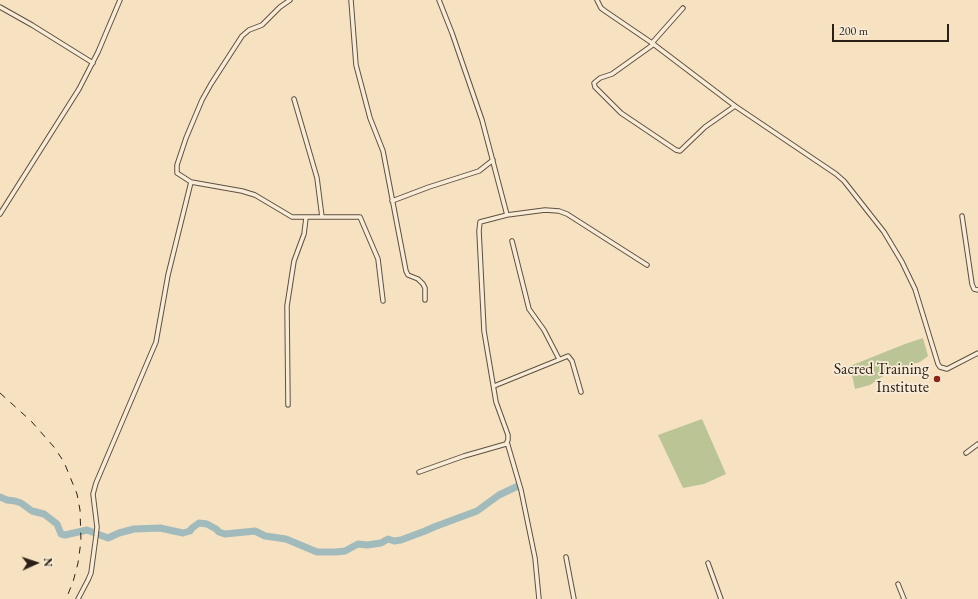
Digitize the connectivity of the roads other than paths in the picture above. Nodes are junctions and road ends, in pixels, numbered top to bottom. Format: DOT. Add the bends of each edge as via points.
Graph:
graph roads {
  1 [pos="120,0"];
  2 [pos="290,0"];
  3 [pos="351,0"];
  4 [pos="439,0"];
  5 [pos="597,0"];
  6 [pos="0,7"];
  7 [pos="683,8"];
  8 [pos="653,44"];
  9 [pos="93,63"];
  10 [pos="294,99"];
  11 [pos="735,106"];
  12 [pos="493,160"];
  13 [pos="191,182"];
  14 [pos="392,201"];
  15 [pos="0,214"];
  16 [pos="507,215"];
  17 [pos="962,216"];
  18 [pos="322,217"];
  19 [pos="306,218"];
  20 [pos="512,241"];
  21 [pos="647,265"];
  22 [pos="978,290"];
  23 [pos="425,300"];
  24 [pos="383,302"];
  25 [pos="978,353"];
  26 [pos="559,359"];
  27 [pos="494,386"];
  28 [pos="581,392"];
  29 [pos="288,405"];
  30 [pos="507,442"];
  31 [pos="978,444"];
  32 [pos="966,453"];
  33 [pos="420,472"];
  34 [pos="566,557"];
  35 [pos="708,563"];
  36 [pos="898,584"];
  37 [pos="78,599"];
  38 [pos="539,599"];
  39 [pos="574,599"];
  40 [pos="721,599"];
  41 [pos="904,599"];
  1 -- 9 [label="street"];
  2 -- 13 [label="street" via="262,25 242,36 211,84 191,125 177,165 177,173"];
  3 -- 14 [label="street" via="356,65 370,118 383,152"];
  4 -- 12 [label="street" via="482,120"];
  5 -- 8 [label="street" via="601,8"];
  6 -- 9 [label="street"];
  7 -- 8 [label="street"];
  8 -- 11 [label="street"];
  8 -- 11 [label="street" via="594,84 621,113 680,151 705,127"];
  9 -- 15 [label="street"];
  10 -- 18 [label="street" via="318,178"];
  11 -- 25 [label="street" via="836,174 850,188 884,232 905,269 917,295 940,367 947,369"];
  12 -- 14 [label="street" via="479,171"];
  12 -- 16 [label="street"];
  13 -- 19 [label="street" via="256,195 287,215"];
  13 -- 37 [label="street" via="168,275 156,342 93,494 96,536 90,577"];
  14 -- 23 [label="street" via="407,273 423,284"];
  16 -- 21 [label="street" via="545,210 563,212"];
  16 -- 27 [label="street" via="482,220 479,224 484,331"];
  17 -- 22 [label="street" via="972,284 974,289"];
  18 -- 19 [label="street"];
  18 -- 24 [label="street" via="361,218 378,259"];
  19 -- 29 [label="street" via="304,234 294,261 287,306"];
  20 -- 26 [label="street" via="528,309 544,330"];
  26 -- 27 [label="street"];
  26 -- 28 [label="street" via="568,356 570,358"];
  27 -- 30 [label="street" via="498,410 508,435"];
  30 -- 33 [label="street" via="496,448 464,456"];
  30 -- 38 [label="street" via="521,490 535,558"];
  31 -- 32 [label="street"];
  34 -- 39 [label="street"];
  35 -- 40 [label="street"];
  36 -- 41 [label="street"];
}
